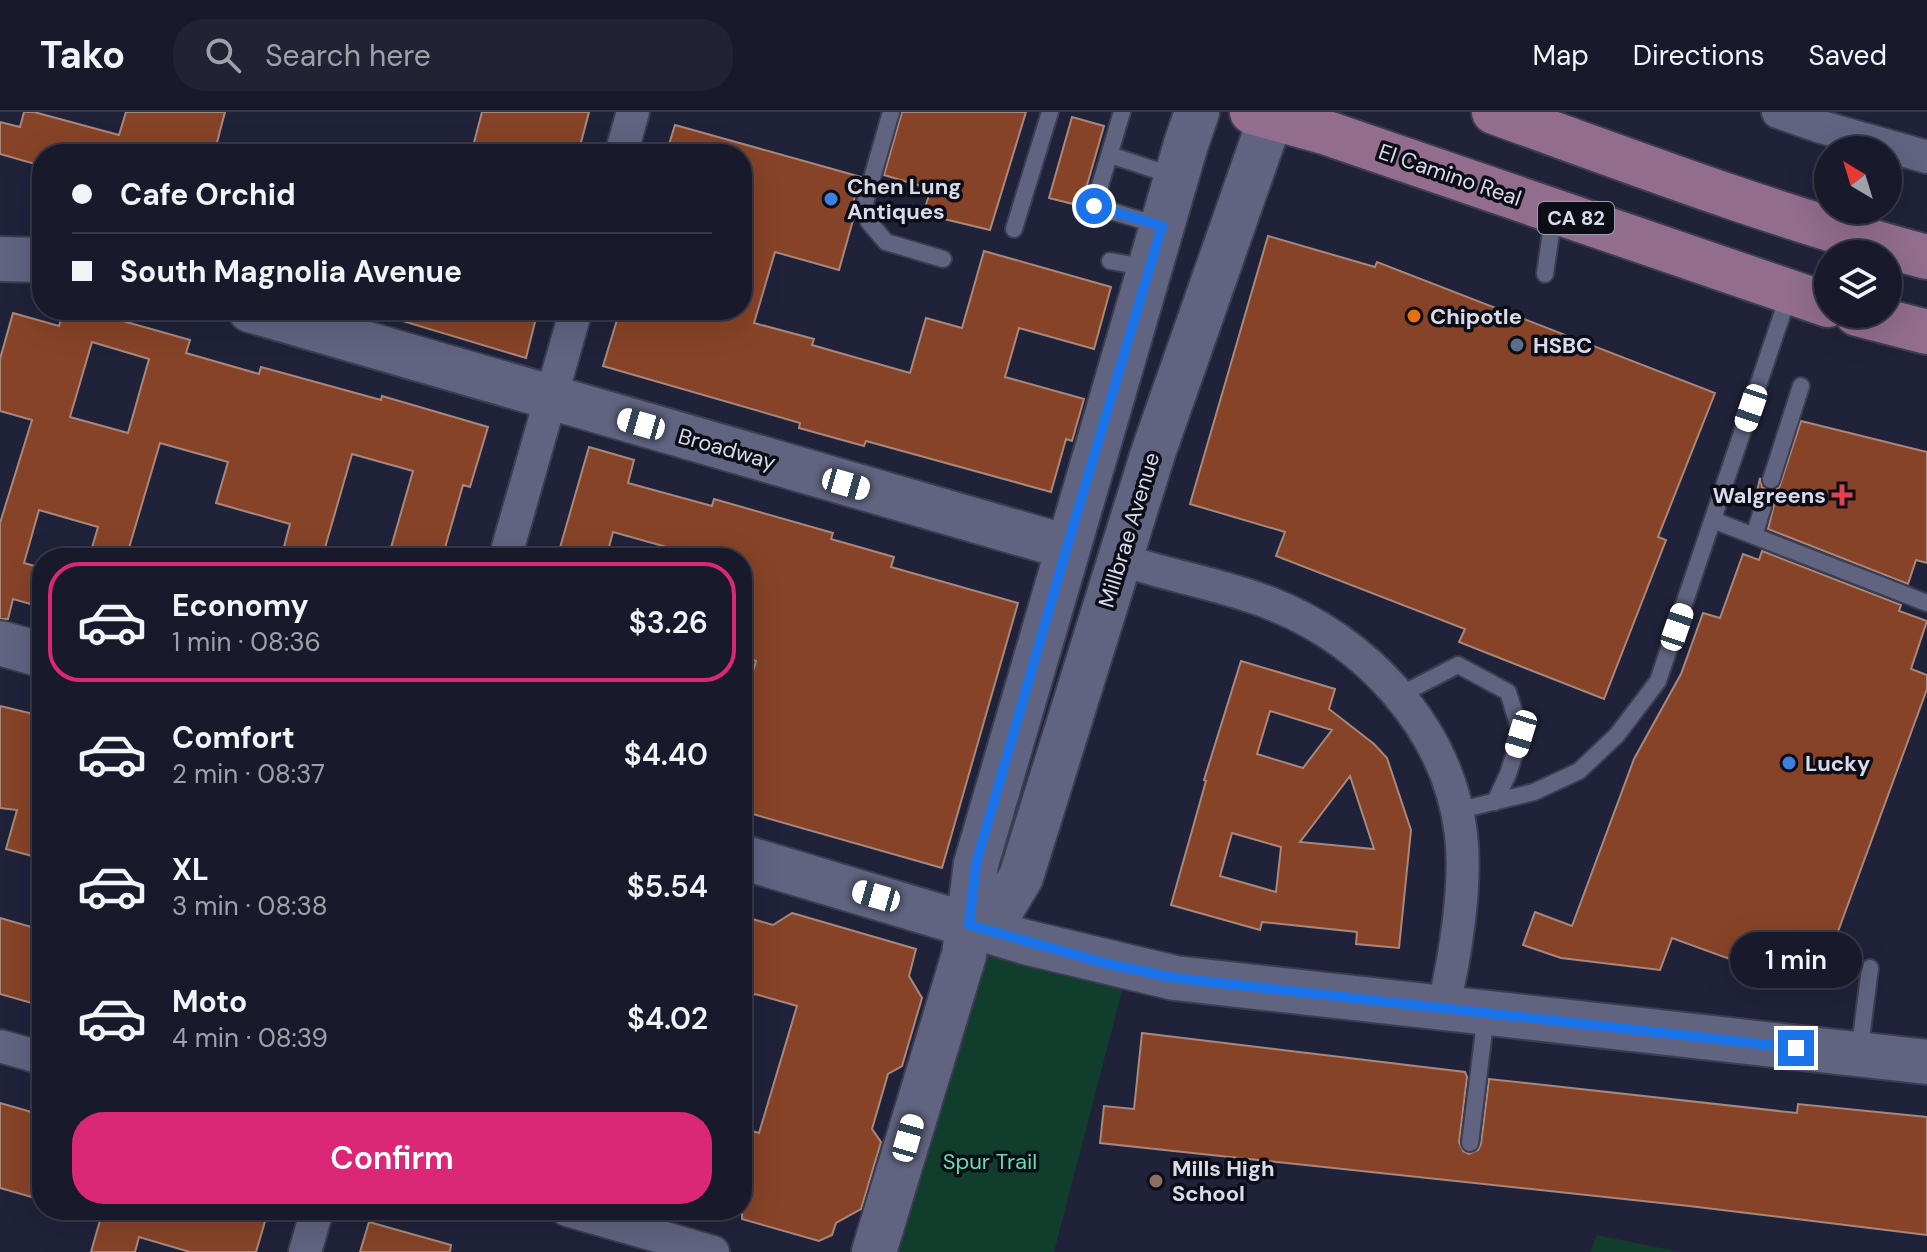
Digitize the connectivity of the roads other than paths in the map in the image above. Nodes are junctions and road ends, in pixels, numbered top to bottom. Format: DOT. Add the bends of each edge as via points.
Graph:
graph roads {
  1 [pos="633,112"];
  2 [pos="891,112"];
  3 [pos="1050,112"];
  4 [pos="1122,112"];
  5 [pos="1197,112"];
  6 [pos="1494,112"];
  7 [pos="1778,112"];
  8 [pos="1265,114"];
  9 [pos="624,144"];
  10 [pos="1110,155"];
  11 [pos="1927,157"];
  12 [pos="1177,177"];
  13 [pos="1554,211"];
  14 [pos="1162,226"];
  15 [pos="1014,229"];
  16 [pos="1927,257"];
  17 [pos="0,259"];
  18 [pos="943,259"];
  19 [pos="32,260"];
  20 [pos="1545,274"];
  21 [pos="1809,299"];
  22 [pos="284,320"];
  23 [pos="573,320"];
  24 [pos="1902,326"];
  25 [pos="1927,332"];
  26 [pos="1801,386"];
  27 [pos="551,398"];
  28 [pos="1771,480"];
  29 [pos="1763,507"];
  30 [pos="1713,520"];
  31 [pos="1754,536"];
  32 [pos="1067,547"];
  33 [pos="508,548"];
  34 [pos="1120,559"];
  35 [pos="1927,603"];
  36 [pos="0,643"];
  37 [pos="32,652"];
  38 [pos="1400,695"];
  39 [pos="1495,802"];
  40 [pos="1456,811"];
  41 [pos="752,860"];
  42 [pos="969,925"];
  43 [pos="1870,968"];
  44 [pos="1443,1009"];
  45 [pos="1486,1014"];
  46 [pos="0,1046"];
  47 [pos="32,1055"];
  48 [pos="1858,1055"];
  49 [pos="1927,1062"];
  50 [pos="1470,1143"];
  51 [pos="314,1220"];
  52 [pos="602,1220"];
  53 [pos="305,1252"];
  54 [pos="713,1252"];
  55 [pos="874,1252"];
  1 -- 9 [label="street"];
  2 -- 18 [label="lane" via="864,206 869,222 886,242"];
  3 -- 15 [label="lane"];
  4 -- 10 [label="lane"];
  5 -- 12 [label="street"];
  6 -- 16 [label="main road" via="1736,198"];
  7 -- 11 [label="street"];
  8 -- 13 [label="main road, El Camino Real / CA 82"];
  8 -- 34 [label="street, Millbrae Avenue"];
  10 -- 12 [label="lane"];
  10 -- 14 [label="lane" via="1094,206"];
  12 -- 14 [label="street"];
  13 -- 20 [label="lane"];
  13 -- 21 [label="main road, El Camino Real / CA 82"];
  14 -- 32 [label="street" via="1130,264"];
  17 -- 19 [label="street"];
  21 -- 30 [label="lane"];
  22 -- 27 [label="street, Broadway"];
  23 -- 27 [label="street"];
  24 -- 25 [label="main road"];
  26 -- 28 [label="lane"];
  27 -- 32 [label="street, Broadway"];
  27 -- 33 [label="street"];
  29 -- 31 [label="lane"];
  30 -- 31 [label="lane"];
  30 -- 39 [label="lane" via="1658,681 1617,735 1579,771 1534,792"];
  31 -- 35 [label="lane"];
  32 -- 42 [label="street" via="976,864"];
  34 -- 38 [label="street" via="1266,601 1313,623 1354,650"];
  34 -- 42 [label="street, Millbrae Avenue" via="1021,877 1003,907"];
  36 -- 37 [label="street"];
  38 -- 39 [label="lane" via="1458,665 1508,692 1521,734"];
  38 -- 40 [label="street" via="1427,735"];
  39 -- 40 [label="lane"];
  40 -- 44 [label="street" via="1462,880"];
  41 -- 42 [label="street"];
  42 -- 44 [label="street" via="1175,978"];
  42 -- 55 [label="street"];
  43 -- 48 [label="lane"];
  44 -- 45 [label="street"];
  45 -- 48 [label="street"];
  45 -- 50 [label="lane"];
  46 -- 47 [label="street"];
  48 -- 49 [label="street"];
  51 -- 53 [label="street"];
  52 -- 54 [label="street"];
}
